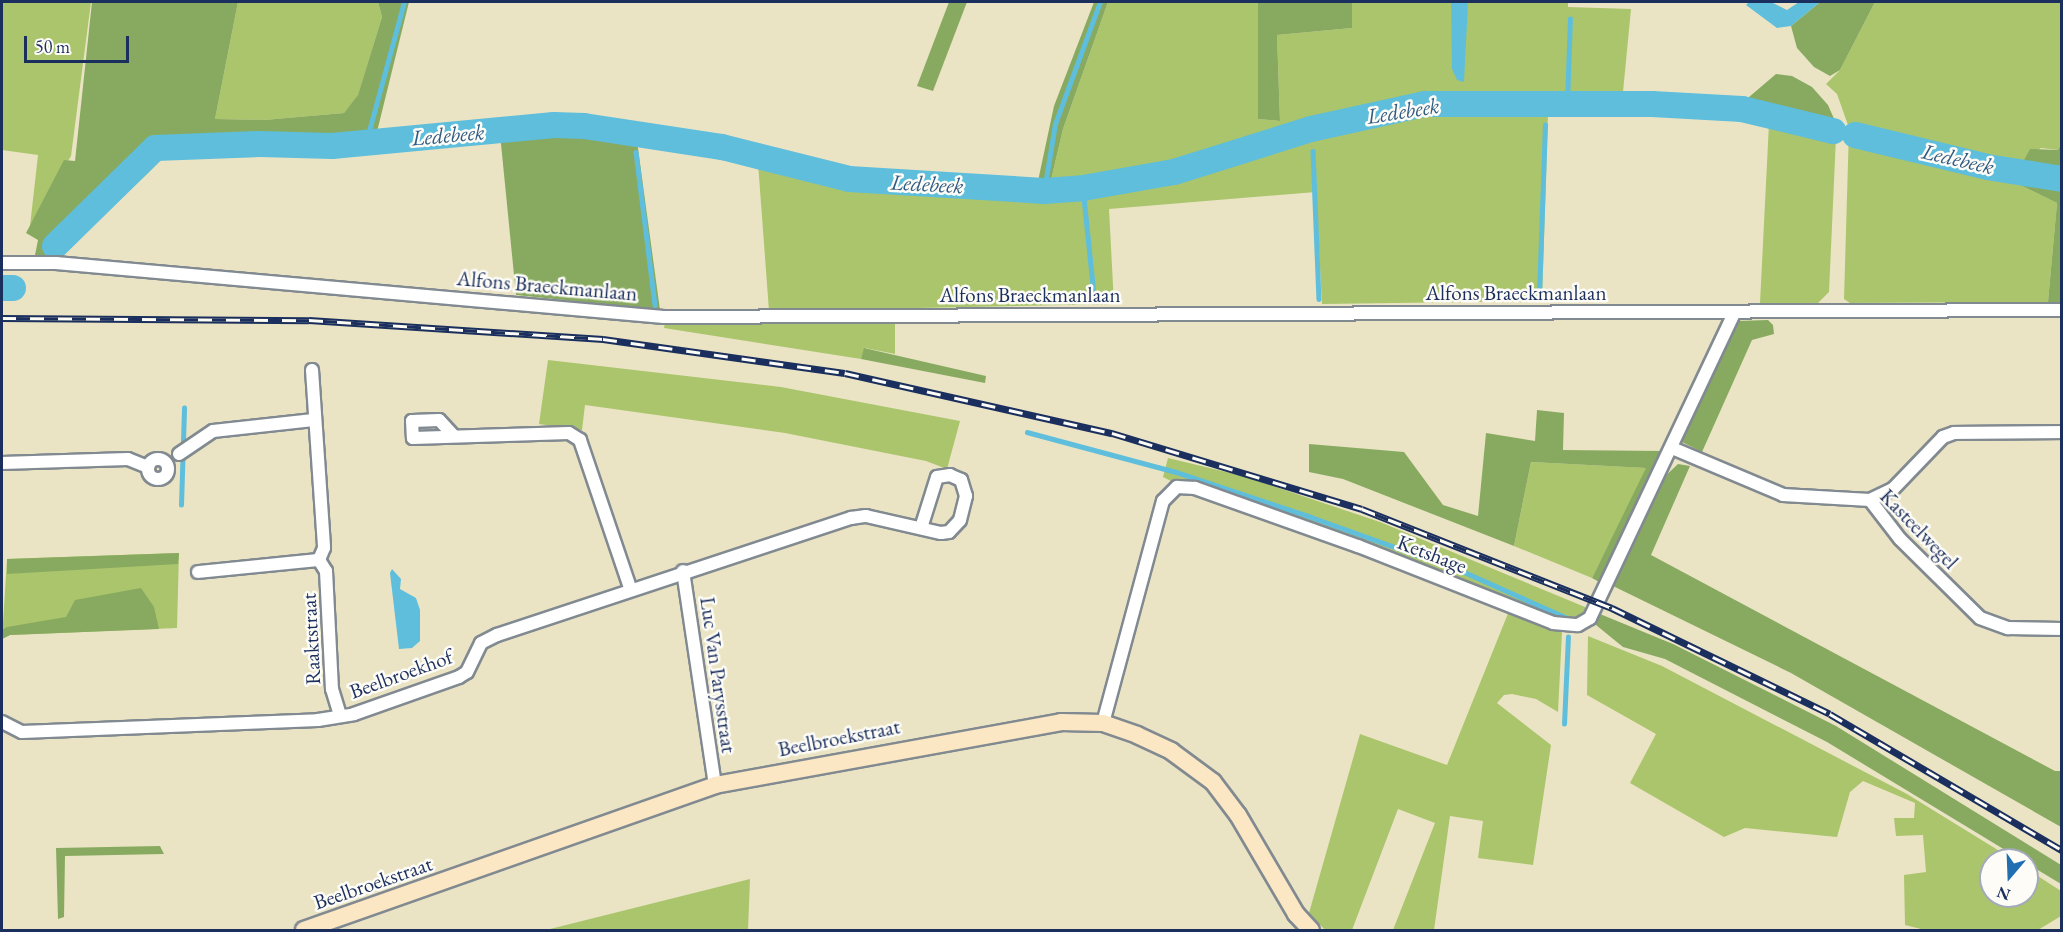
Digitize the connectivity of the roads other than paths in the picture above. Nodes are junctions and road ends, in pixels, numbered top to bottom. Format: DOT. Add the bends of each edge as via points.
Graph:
graph roads {
  1 [pos="2,263"];
  2 [pos="2061,310"];
  3 [pos="1734,313"];
  4 [pos="312,370"];
  5 [pos="313,420"];
  6 [pos="2061,433"];
  7 [pos="454,436"];
  8 [pos="1672,448"];
  9 [pos="183,451"];
  10 [pos="2,464"];
  11 [pos="148,467"];
  12 [pos="1870,500"];
  13 [pos="921,528"];
  14 [pos="320,560"];
  15 [pos="683,571"];
  16 [pos="198,572"];
  17 [pos="630,588"];
  18 [pos="2061,628"];
  19 [pos="340,716"];
  20 [pos="2,722"];
  21 [pos="1103,723"];
  22 [pos="715,785"];
  23 [pos="304,930"];
  24 [pos="1311,930"];
  1 -- 3 [label="street, Alfons Braeckmanlaan" via="67,264 664,317"];
  2 -- 3 [label="street, Alfons Braeckmanlaan"];
  3 -- 8 [label="street, Ketshage"];
  4 -- 5 [label="street, Raaktstraat"];
  5 -- 9 [label="street" via="213,431"];
  5 -- 14 [label="street, Raaktstraat" via="324,549"];
  6 -- 12 [label="street" via="1954,433 1938,441 1893,489"];
  7 -- 17 [label="street" via="569,433 579,440"];
  8 -- 12 [label="street, Kasteelwegel" via="1783,495"];
  8 -- 21 [label="street, Ketshage" via="1590,618 1572,626 1553,623 1195,488 1172,488 1163,501"];
  10 -- 11 [label="street" via="128,459"];
  12 -- 18 [label="street, Kasteelwegel" via="1900,539 1980,618 2008,628"];
  13 -- 13 [label="street, Beelbroekhof" via="941,533 957,528 966,496 961,480 950,475 937,477"];
  13 -- 15 [label="street, Beelbroekhof" via="866,516 851,518"];
  14 -- 16 [label="street"];
  14 -- 19 [label="street, Raaktstraat" via="326,571 332,689"];
  15 -- 17 [label="street, Beelbroekhof"];
  15 -- 22 [label="street, Luc Van Parysstraat"];
  17 -- 19 [label="street, Beelbroekhof" via="481,643 466,672 459,677"];
  19 -- 20 [label="street, Beelbroekhof" via="307,721 22,732"];
  21 -- 22 [label="street, Beelbroekstraat" via="1061,722 1016,728"];
  21 -- 24 [label="street, Beelbroekstraat" via="1171,751 1213,782 1238,815 1296,914"];
  22 -- 23 [label="street, Beelbroekstraat"];
}
